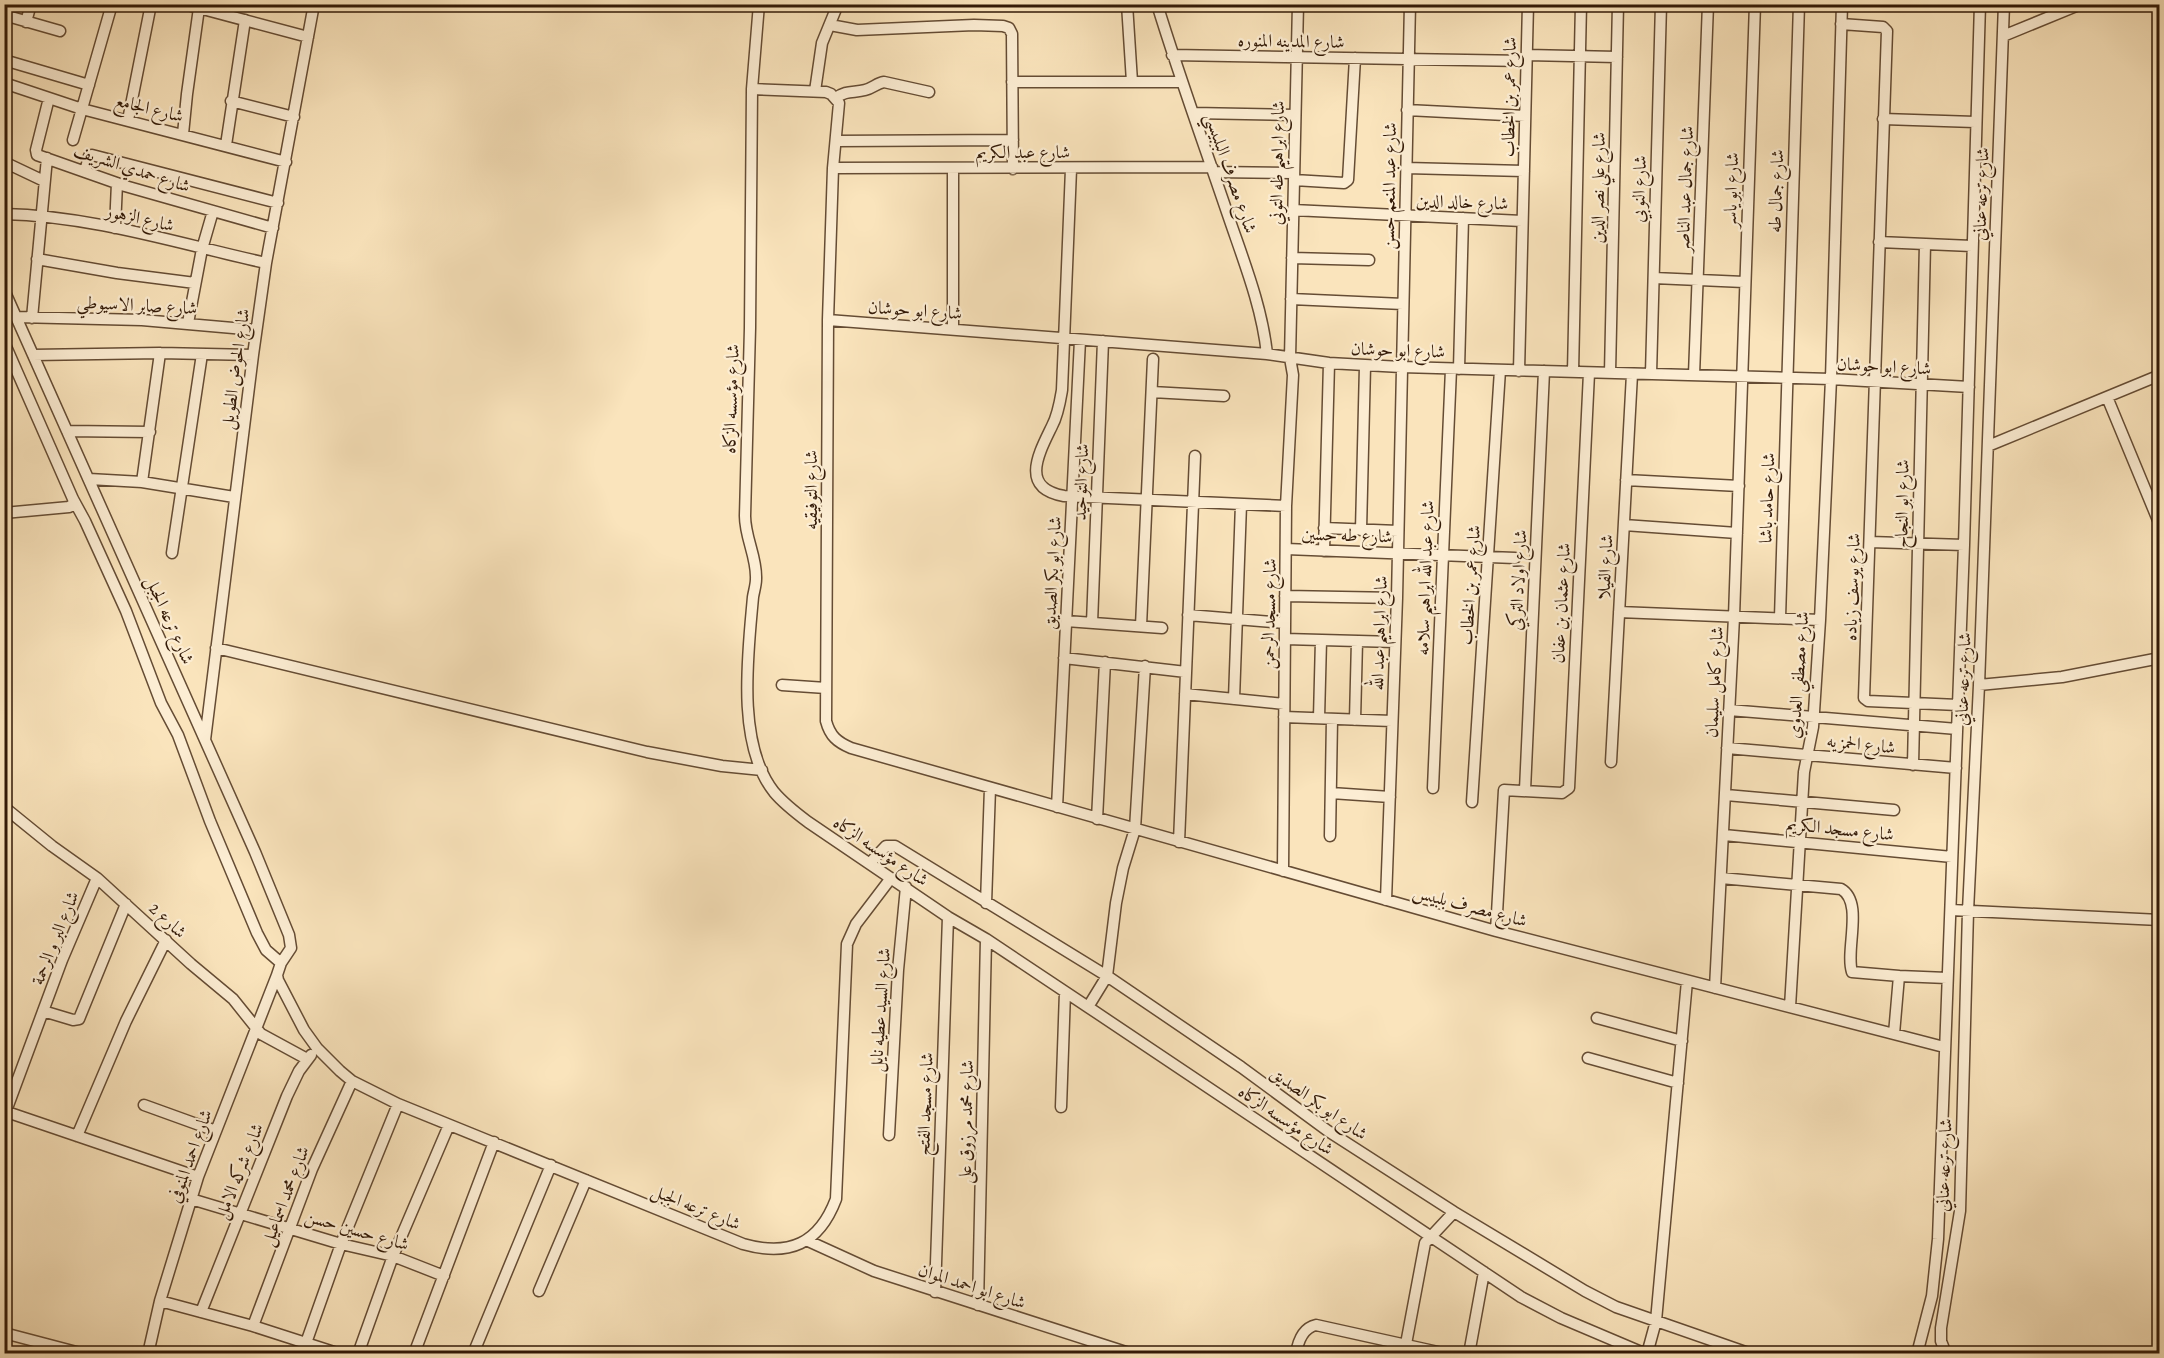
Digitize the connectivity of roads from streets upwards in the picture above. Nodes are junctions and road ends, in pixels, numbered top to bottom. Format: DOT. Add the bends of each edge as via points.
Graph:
graph roads {
  1 [pos="31,4"];
  2 [pos="112,4"];
  3 [pos="151,4"];
  4 [pos="184,4"];
  5 [pos="314,4"];
  6 [pos="759,4"];
  7 [pos="838,4"];
  8 [pos="1127,4"];
  9 [pos="1157,4"];
  10 [pos="1298,4"];
  11 [pos="1410,4"];
  12 [pos="1528,4"];
  13 [pos="1581,4"];
  14 [pos="1609,4"];
  15 [pos="1661,4"];
  16 [pos="1708,4"];
  17 [pos="1755,4"];
  18 [pos="1799,4"];
  19 [pos="1842,4"];
  20 [pos="1980,4"];
  21 [pos="2004,4"];
  22 [pos="2081,4"];
  23 [pos="1618,5"];
  24 [pos="199,8"];
  25 [pos="4,15"];
  26 [pos="245,20"];
  27 [pos="26,22"];
  28 [pos="1841,24"];
  29 [pos="830,25"];
  30 [pos="60,31"];
  31 [pos="2003,36"];
  32 [pos="308,37"];
  33 [pos="1172,55"];
  34 [pos="1580,56"];
  35 [pos="1296,57"];
  36 [pos="1617,57"];
  37 [pos="1355,58"];
  38 [pos="1527,58"];
  39 [pos="1408,59"];
  40 [pos="4,60"];
  41 [pos="1012,82"];
  42 [pos="1132,82"];
  43 [pos="1182,82"];
  44 [pos="4,83"];
  45 [pos="89,85"];
  46 [pos="752,89"];
  47 [pos="815,91"];
  48 [pos="929,92"];
  49 [pos="50,98"];
  50 [pos="836,98"];
  51 [pos="231,101"];
  52 [pos="82,109"];
  53 [pos="1407,110"];
  54 [pos="1193,113"];
  55 [pos="1295,115"];
  56 [pos="1525,116"];
  57 [pos="294,117"];
  58 [pos="1883,119"];
  59 [pos="128,120"];
  60 [pos="1975,122"];
  61 [pos="183,134"];
  62 [pos="73,140"];
  63 [pos="1013,140"];
  64 [pos="836,141"];
  65 [pos="226,145"];
  66 [pos="46,158"];
  67 [pos="4,162"];
  68 [pos="286,162"];
  69 [pos="833,168"];
  70 [pos="953,168"];
  71 [pos="1406,168"];
  72 [pos="1013,169"];
  73 [pos="1071,169"];
  74 [pos="1213,170"];
  75 [pos="1524,171"];
  76 [pos="86,172"];
  77 [pos="1294,177"];
  78 [pos="44,181"];
  79 [pos="117,183"];
  80 [pos="278,203"];
  81 [pos="1293,210"];
  82 [pos="213,211"];
  83 [pos="4,214"];
  84 [pos="41,215"];
  85 [pos="1405,216"];
  86 [pos="1463,218"];
  87 [pos="1522,221"];
  88 [pos="115,228"];
  89 [pos="273,228"];
  90 [pos="1880,242"];
  91 [pos="1925,244"];
  92 [pos="1972,246"];
  93 [pos="202,249"];
  94 [pos="1292,258"];
  95 [pos="37,259"];
  96 [pos="1370,260"];
  97 [pos="266,263"];
  98 [pos="1654,278"];
  99 [pos="1698,280"];
  100 [pos="1744,282"];
  101 [pos="195,283"];
  102 [pos="4,290"];
  103 [pos="1291,299"];
  104 [pos="1402,304"];
  105 [pos="16,317"];
  106 [pos="32,318"];
  107 [pos="828,320"];
  108 [pos="188,323"];
  109 [pos="953,329"];
  110 [pos="256,330"];
  111 [pos="1065,338"];
  112 [pos="1080,340"];
  113 [pos="1103,341"];
  114 [pos="4,342"];
  115 [pos="30,352"];
  116 [pos="160,353"];
  117 [pos="202,354"];
  118 [pos="1268,354"];
  119 [pos="253,355"];
  120 [pos="1290,358"];
  121 [pos="1153,359"];
  122 [pos="11,362"];
  123 [pos="1329,363"];
  124 [pos="1365,366"];
  125 [pos="1401,368"];
  126 [pos="1455,369"];
  127 [pos="1500,370"];
  128 [pos="1519,371"];
  129 [pos="1544,371"];
  130 [pos="1573,372"];
  131 [pos="1588,373"];
  132 [pos="1610,373"];
  133 [pos="1632,374"];
  134 [pos="1651,374"];
  135 [pos="1694,375"];
  136 [pos="2160,375"];
  137 [pos="1741,377"];
  138 [pos="1787,378"];
  139 [pos="1831,380"];
  140 [pos="1876,381"];
  141 [pos="1921,384"];
  142 [pos="1969,387"];
  143 [pos="1152,392"];
  144 [pos="1224,396"];
  145 [pos="2107,398"];
  146 [pos="67,431"];
  147 [pos="150,432"];
  148 [pos="1988,446"];
  149 [pos="1195,456"];
  150 [pos="88,479"];
  151 [pos="1626,480"];
  152 [pos="142,482"];
  153 [pos="1739,486"];
  154 [pos="181,488"];
  155 [pos="2160,490"];
  156 [pos="2147,495"];
  157 [pos="1072,496"];
  158 [pos="234,497"];
  159 [pos="1097,497"];
  160 [pos="1147,500"];
  161 [pos="1193,502"];
  162 [pos="75,503"];
  163 [pos="1241,504"];
  164 [pos="1287,507"];
  165 [pos="4,513"];
  166 [pos="1624,525"];
  167 [pos="2160,525"];
  168 [pos="1324,528"];
  169 [pos="1361,530"];
  170 [pos="1398,531"];
  171 [pos="1737,533"];
  172 [pos="1870,542"];
  173 [pos="1918,544"];
  174 [pos="1964,545"];
  175 [pos="1286,549"];
  176 [pos="1324,551"];
  177 [pos="172,553"];
  178 [pos="1398,553"];
  179 [pos="1443,555"];
  180 [pos="1488,557"];
  181 [pos="1515,558"];
  182 [pos="1285,596"];
  183 [pos="1397,598"];
  184 [pos="1619,612"];
  185 [pos="1188,615"];
  186 [pos="1734,616"];
  187 [pos="1780,618"];
  188 [pos="1237,619"];
  189 [pos="1820,620"];
  190 [pos="1066,621"];
  191 [pos="1092,623"];
  192 [pos="1285,623"];
  193 [pos="1141,626"];
  194 [pos="1162,628"];
  195 [pos="1285,639"];
  196 [pos="1322,640"];
  197 [pos="1357,641"];
  198 [pos="1395,642"];
  199 [pos="216,648"];
  200 [pos="1064,658"];
  201 [pos="2160,658"];
  202 [pos="1105,662"];
  203 [pos="1144,666"];
  204 [pos="1186,672"];
  205 [pos="782,685"];
  206 [pos="1980,685"];
  207 [pos="826,688"];
  208 [pos="1185,694"];
  209 [pos="1234,699"];
  210 [pos="1915,703"];
  211 [pos="1284,704"];
  212 [pos="1958,705"];
  213 [pos="1729,710"];
  214 [pos="1284,717"];
  215 [pos="1814,717"];
  216 [pos="1319,718"];
  217 [pos="1332,719"];
  218 [pos="1354,720"];
  219 [pos="1392,721"];
  220 [pos="1914,725"];
  221 [pos="1957,729"];
  222 [pos="205,740"];
  223 [pos="1727,748"];
  224 [pos="1807,755"];
  225 [pos="1611,762"];
  226 [pos="1913,765"];
  227 [pos="1956,768"];
  228 [pos="762,771"];
  229 [pos="990,788"];
  230 [pos="1433,788"];
  231 [pos="1525,790"];
  232 [pos="1331,793"];
  233 [pos="1726,795"];
  234 [pos="1390,797"];
  235 [pos="1472,802"];
  236 [pos="1802,802"];
  237 [pos="4,807"];
  238 [pos="1057,807"];
  239 [pos="1894,810"];
  240 [pos="1097,819"];
  241 [pos="1135,829"];
  242 [pos="1724,835"];
  243 [pos="1330,836"];
  244 [pos="1800,841"];
  245 [pos="1179,842"];
  246 [pos="1952,857"];
  247 [pos="874,866"];
  248 [pos="1283,871"];
  249 [pos="97,878"];
  250 [pos="891,878"];
  251 [pos="1721,878"];
  252 [pos="1797,885"];
  253 [pos="906,887"];
  254 [pos="1386,900"];
  255 [pos="986,903"];
  256 [pos="126,904"];
  257 [pos="1951,910"];
  258 [pos="1968,911"];
  259 [pos="948,917"];
  260 [pos="2160,920"];
  261 [pos="1496,931"];
  262 [pos="986,939"];
  263 [pos="166,940"];
  264 [pos="281,963"];
  265 [pos="277,975"];
  266 [pos="1107,976"];
  267 [pos="1899,976"];
  268 [pos="1947,978"];
  269 [pos="1687,981"];
  270 [pos="1715,988"];
  271 [pos="1065,992"];
  272 [pos="1088,1007"];
  273 [pos="1790,1007"];
  274 [pos="43,1011"];
  275 [pos="1597,1018"];
  276 [pos="256,1029"];
  277 [pos="1894,1034"];
  278 [pos="1682,1041"];
  279 [pos="1944,1047"];
  280 [pos="318,1048"];
  281 [pos="1588,1058"];
  282 [pos="307,1059"];
  283 [pos="352,1081"];
  284 [pos="1678,1083"];
  285 [pos="398,1104"];
  286 [pos="144,1105"];
  287 [pos="1061,1107"];
  288 [pos="5,1111"];
  289 [pos="449,1125"];
  290 [pos="216,1131"];
  291 [pos="889,1135"];
  292 [pos="77,1136"];
  293 [pos="494,1142"];
  294 [pos="551,1166"];
  295 [pos="198,1178"];
  296 [pos="586,1180"];
  297 [pos="191,1198"];
  298 [pos="1454,1212"];
  299 [pos="239,1213"];
  300 [pos="290,1228"];
  301 [pos="1430,1237"];
  302 [pos="806,1240"];
  303 [pos="341,1244"];
  304 [pos="393,1256"];
  305 [pos="1484,1272"];
  306 [pos="444,1276"];
  307 [pos="539,1291"];
  308 [pos="935,1292"];
  309 [pos="160,1300"];
  310 [pos="978,1305"];
  311 [pos="201,1312"];
  312 [pos="1656,1321"];
  313 [pos="253,1326"];
  314 [pos="4,1333"];
  315 [pos="306,1343"];
  316 [pos="1406,1344"];
  317 [pos="84,1353"];
  318 [pos="148,1353"];
  319 [pos="337,1353"];
  320 [pos="358,1353"];
  321 [pos="414,1353"];
  322 [pos="473,1353"];
  323 [pos="1132,1353"];
  324 [pos="1296,1353"];
  325 [pos="1447,1353"];
  326 [pos="1469,1353"];
  327 [pos="1646,1353"];
  328 [pos="1751,1353"];
  329 [pos="1917,1353"];
  330 [pos="1946,1353"];
  1 -- 27 [label="street"];
  2 -- 45 [label="street"];
  3 -- 59 [label="street"];
  4 -- 24 [label="street"];
  5 -- 32 [label="street, شارع الحوض الطويل"];
  6 -- 46 [label="street, شارع مؤسسه الزكاه"];
  7 -- 29 [label="street"];
  8 -- 42 [label="street"];
  9 -- 33 [label="street, شارع مصرف البلبيسي"];
  10 -- 35 [label="street, شارع ابراهيم طه التوني"];
  11 -- 39 [label="street, شارع عبد المنعم حسن"];
  12 -- 38 [label="street, شارع عمر بن الخطاب"];
  13 -- 34 [label="street"];
  14 -- 23 [label="street"];
  15 -- 98 [label="street, شارع النوبي"];
  16 -- 99 [label="street, شارع جمال عبد الناصر"];
  17 -- 100 [label="street, شارع ابو ياسر"];
  18 -- 138 [label="street, شارع جمال طه"];
  19 -- 28 [label="street, شارع مصطفي العدوي"];
  20 -- 60 [label="street, شارع ترعه عناني"];
  21 -- 31 [label="street, شارع ترعه عناني"];
  22 -- 31 [label="street"];
  23 -- 36 [label="street, شارع علي نصر الدين"];
  24 -- 26 [label="street"];
  24 -- 61 [label="street"];
  25 -- 27 [label="street"];
  26 -- 32 [label="street"];
  26 -- 51 [label="street"];
  27 -- 30 [label="street"];
  28 -- 58 [label="street, شارع يوسف زياده" via="1883,27 1887,31"];
  28 -- 139 [label="street, شارع مصطفي العدوي"];
  29 -- 41 [label="street" via="857,30 1003,26 1012,34"];
  29 -- 47 [label="street" via="822,43"];
  31 -- 148 [label="street, شارع ترعه عناني"];
  32 -- 57 [label="street, شارع الحوض الطويل"];
  33 -- 35 [label="street, شارع المدينه المنوره"];
  33 -- 43 [label="street, شارع مصرف البلبيسي"];
  34 -- 36 [label="street, شارع المدينه المنوره"];
  34 -- 38 [label="street, شارع المدينه المنوره"];
  34 -- 130 [label="street"];
  35 -- 37 [label="street, شارع المدينه المنوره"];
  35 -- 55 [label="street, شارع ابراهيم طه التوني"];
  36 -- 132 [label="street, شارع علي نصر الدين"];
  37 -- 39 [label="street, شارع المدينه المنوره"];
  37 -- 77 [label="street, شارع عبد الكريم" via="1348,180 1344,183"];
  38 -- 39 [label="street, شارع المدينه المنوره"];
  38 -- 56 [label="street, شارع عمر بن الخطاب"];
  39 -- 53 [label="street, شارع عبد المنعم حسن"];
  40 -- 45 [label="street"];
  41 -- 42 [label="street"];
  41 -- 63 [label="street"];
  42 -- 43 [label="street"];
  43 -- 54 [label="street, شارع مصرف البلبيسي"];
  44 -- 49 [label="street, شارع الجامع"];
  45 -- 52 [label="street"];
  46 -- 47 [label="street"];
  46 -- 228 [label="street, شارع مؤسسه الزكاه" via="745,516 746,535 756,567 749,722"];
  47 -- 50 [label="street"];
  48 -- 50 [label="street" via="884,82 866,90 844,92"];
  49 -- 52 [label="street, شارع الجامع"];
  49 -- 66 [label="street, شارع حمدي الشريف" via="36,152"];
  50 -- 64 [label="street, شارع التوفيقيه"];
  51 -- 57 [label="street"];
  51 -- 65 [label="street"];
  52 -- 59 [label="street, شارع الجامع"];
  52 -- 62 [label="street"];
  53 -- 56 [label="street"];
  53 -- 71 [label="street, شارع عبد المنعم حسن"];
  54 -- 55 [label="street"];
  54 -- 74 [label="street, شارع مصرف البلبيسي"];
  55 -- 77 [label="street, شارع ابراهيم طه التوني"];
  56 -- 75 [label="street, شارع عمر بن الخطاب"];
  57 -- 68 [label="street, شارع الحوض الطويل"];
  58 -- 60 [label="street"];
  58 -- 90 [label="street, شارع يوسف زياده"];
  59 -- 61 [label="street, شارع الجامع"];
  60 -- 92 [label="street, شارع ترعه عناني"];
  61 -- 65 [label="street, شارع الجامع"];
  63 -- 64 [label="street"];
  63 -- 72 [label="street"];
  64 -- 69 [label="street, شارع التوفيقيه"];
  65 -- 68 [label="street, شارع الجامع"];
  66 -- 76 [label="street, شارع حمدي الشريف"];
  66 -- 78 [label="street"];
  67 -- 78 [label="street"];
  68 -- 80 [label="street, شارع الحوض الطويل"];
  69 -- 70 [label="street, شارع عبد الكريم"];
  69 -- 107 [label="street, شارع التوفيقيه"];
  70 -- 72 [label="street, شارع عبد الكريم"];
  70 -- 109 [label="street"];
  71 -- 75 [label="street"];
  71 -- 85 [label="street, شارع عبد المنعم حسن"];
  72 -- 73 [label="street, شارع عبد الكريم"];
  73 -- 74 [label="street, شارع عبد الكريم"];
  73 -- 111 [label="street"];
  74 -- 77 [label="street, شارع عبد الكريم"];
  74 -- 118 [label="street, شارع مصرف البلبيسي" via="1256,299"];
  75 -- 87 [label="street, شارع عمر بن الخطاب"];
  76 -- 79 [label="street, شارع حمدي الشريف"];
  76 -- 80 [label="street" via="92,155"];
  77 -- 81 [label="street, شارع ابراهيم طه التوني"];
  78 -- 84 [label="street"];
  79 -- 82 [label="street, شارع حمدي الشريف"];
  79 -- 88 [label="street"];
  80 -- 89 [label="street, شارع الحوض الطويل"];
  81 -- 85 [label="street, شارع خالد الدين"];
  81 -- 94 [label="street, شارع ابراهيم طه التوني"];
  82 -- 89 [label="street, شارع حمدي الشريف"];
  82 -- 93 [label="street"];
  83 -- 84 [label="street, شارع الزهور"];
  84 -- 88 [label="street, شارع الزهور"];
  84 -- 95 [label="street"];
  85 -- 86 [label="street, شارع خالد الدين"];
  85 -- 104 [label="street, شارع عبد المنعم حسن"];
  86 -- 87 [label="street, شارع خالد الدين"];
  86 -- 126 [label="street, شارع عبد الله ابراهيم سلامه"];
  87 -- 128 [label="street, شارع عمر بن الخطاب"];
  88 -- 93 [label="street, شارع الزهور"];
  89 -- 97 [label="street, شارع الحوض الطويل"];
  90 -- 91 [label="street"];
  90 -- 140 [label="street, شارع يوسف زياده"];
  91 -- 92 [label="street"];
  91 -- 141 [label="street, شارع ابو النجاح"];
  92 -- 142 [label="street, شارع ترعه عناني"];
  93 -- 97 [label="street, شارع الزهور"];
  93 -- 101 [label="street"];
  94 -- 96 [label="street"];
  94 -- 103 [label="street, شارع ابراهيم طه التوني"];
  95 -- 101 [label="street"];
  95 -- 106 [label="street"];
  97 -- 110 [label="street, شارع الحوض الطويل"];
  98 -- 99 [label="street"];
  98 -- 134 [label="street, شارع النوبي"];
  99 -- 100 [label="street"];
  99 -- 135 [label="street, شارع جمال عبد الناصر"];
  100 -- 137 [label="street, شارع ابو ياسر"];
  101 -- 108 [label="street"];
  102 -- 105 [label="street, شارع ترعه الجبل"];
  103 -- 104 [label="street"];
  103 -- 120 [label="street, شارع ابراهيم طه التوني"];
  104 -- 125 [label="street, شارع عبد المنعم حسن"];
  105 -- 106 [label="street, شارع صابر الاسيوطي"];
  105 -- 115 [label="street, شارع ترعه الجبل"];
  106 -- 108 [label="street, شارع صابر الاسيوطي"];
  107 -- 109 [label="street, شارع ابو حوشان"];
  107 -- 207 [label="street, شارع التوفيقيه"];
  108 -- 110 [label="street, شارع صابر الاسيوطي"];
  109 -- 111 [label="street, شارع ابو حوشان"];
  110 -- 119 [label="street, شارع الحوض الطويل"];
  111 -- 112 [label="street, شارع ابو حوشان"];
  111 -- 157 [label="street" via="1060,402 1035,469 1044,488 1053,494"];
  112 -- 113 [label="street, شارع ابو حوشان"];
  112 -- 157 [label="street, شارع ابو بكر الصديق"];
  113 -- 118 [label="street, شارع ابو حوشان"];
  113 -- 159 [label="street, شارع التوحيد"];
  114 -- 122 [label="street, شارع ترعه الجبل"];
  115 -- 116 [label="street"];
  115 -- 122 [label="street"];
  115 -- 146 [label="street, شارع ترعه الجبل"];
  116 -- 117 [label="street"];
  116 -- 147 [label="street"];
  117 -- 119 [label="street"];
  117 -- 154 [label="street"];
  118 -- 120 [label="street, شارع ابو حوشان"];
  119 -- 158 [label="street, شارع الحوض الطويل"];
  120 -- 123 [label="street, شارع ابو حوشان"];
  120 -- 164 [label="street, شارع مسجد الرحمن" via="1293,375"];
  121 -- 143 [label="street"];
  122 -- 162 [label="street, شارع ترعه الجبل"];
  123 -- 124 [label="street, شارع ابو حوشان"];
  123 -- 168 [label="street"];
  124 -- 125 [label="street, شارع ابو حوشان"];
  124 -- 169 [label="street"];
  125 -- 126 [label="street, شارع ابو حوشان"];
  125 -- 170 [label="street, شارع ابراهيم عبد الله"];
  126 -- 127 [label="street, شارع ابو حوشان"];
  126 -- 179 [label="street, شارع عبد الله ابراهيم سلامه"];
  127 -- 128 [label="street, شارع ابو حوشان"];
  127 -- 180 [label="street, شارع عمر بن الخطاب"];
  128 -- 129 [label="street, شارع ابو حوشان"];
  129 -- 130 [label="street, شارع ابو حوشان"];
  129 -- 231 [label="street, شارع اولاد التركي"];
  130 -- 131 [label="street, شارع ابو حوشان"];
  131 -- 132 [label="street, شارع ابو حوشان"];
  131 -- 231 [label="street, شارع عثمان بن عفان" via="1569,788 1559,794"];
  132 -- 133 [label="street, شارع ابو حوشان"];
  133 -- 134 [label="street, شارع ابو حوشان"];
  133 -- 151 [label="street, شارع الفيلا"];
  134 -- 135 [label="street, شارع ابو حوشان"];
  135 -- 137 [label="street, شارع ابو حوشان"];
  136 -- 145 [label="street"];
  137 -- 138 [label="street, شارع ابو حوشان"];
  137 -- 153 [label="street, شارع كامل سليمان"];
  138 -- 139 [label="street, شارع ابو حوشان"];
  138 -- 187 [label="street, شارع حامد باشا"];
  139 -- 140 [label="street, شارع ابو حوشان"];
  139 -- 189 [label="street, شارع مصطفي العدوي"];
  140 -- 141 [label="street, شارع ابو حوشان"];
  140 -- 172 [label="street, شارع يوسف زياده"];
  141 -- 142 [label="street, شارع ابو حوشان"];
  141 -- 173 [label="street, شارع ابو النجاح"];
  142 -- 174 [label="street, شارع ترعه عناني"];
  143 -- 144 [label="street"];
  143 -- 160 [label="street"];
  145 -- 148 [label="street"];
  145 -- 156 [label="street"];
  146 -- 147 [label="street"];
  146 -- 150 [label="street, شارع ترعه الجبل"];
  147 -- 152 [label="street"];
  148 -- 206 [label="street, شارع ترعه عناني"];
  149 -- 161 [label="street"];
  150 -- 152 [label="street"];
  150 -- 222 [label="street, شارع ترعه الجبل"];
  151 -- 153 [label="street"];
  151 -- 166 [label="street, شارع الفيلا"];
  152 -- 154 [label="street"];
  153 -- 171 [label="street, شارع كامل سليمان"];
  154 -- 158 [label="street"];
  154 -- 177 [label="street"];
  155 -- 156 [label="street"];
  156 -- 167 [label="street"];
  157 -- 159 [label="street"];
  157 -- 190 [label="street, شارع ابو بكر الصديق"];
  158 -- 199 [label="street, شارع الحوض الطويل"];
  159 -- 160 [label="street"];
  159 -- 191 [label="street, شارع التوحيد"];
  160 -- 161 [label="street"];
  160 -- 193 [label="street"];
  161 -- 163 [label="street"];
  161 -- 185 [label="street"];
  162 -- 165 [label="street" via="69,507"];
  162 -- 264 [label="street, شارع ترعه الجبل" via="126,611 257,933 266,950"];
  163 -- 164 [label="street"];
  163 -- 188 [label="street"];
  164 -- 175 [label="street, شارع مسجد الرحمن"];
  166 -- 171 [label="street"];
  166 -- 184 [label="street, شارع الفيلا"];
  168 -- 169 [label="street"];
  168 -- 176 [label="street"];
  169 -- 170 [label="street"];
  170 -- 178 [label="street, شارع ابراهيم عبد الله"];
  171 -- 186 [label="street, شارع كامل سليمان"];
  172 -- 173 [label="street"];
  172 -- 210 [label="street, شارع يوسف زياده" via="1864,698"];
  173 -- 174 [label="street"];
  173 -- 210 [label="street, شارع ابو النجاح"];
  174 -- 212 [label="street, شارع ترعه عناني"];
  175 -- 176 [label="street, شارع طه حسين"];
  175 -- 182 [label="street, شارع مسجد الرحمن"];
  176 -- 178 [label="street, شارع طه حسين"];
  178 -- 179 [label="street, شارع طه حسين"];
  178 -- 183 [label="street, شارع ابراهيم عبد الله"];
  179 -- 180 [label="street, شارع طه حسين"];
  179 -- 230 [label="street, شارع عبد الله ابراهيم سلامه"];
  180 -- 181 [label="street, شارع طه حسين"];
  180 -- 235 [label="street, شارع عمر بن الخطاب"];
  182 -- 183 [label="street"];
  182 -- 192 [label="street, شارع مسجد الرحمن"];
  183 -- 198 [label="street, شارع ابراهيم عبد الله"];
  184 -- 186 [label="street"];
  184 -- 225 [label="street, شارع الفيلا"];
  185 -- 188 [label="street"];
  185 -- 204 [label="street"];
  186 -- 187 [label="street"];
  186 -- 213 [label="street, شارع كامل سليمان"];
  187 -- 189 [label="street"];
  188 -- 192 [label="street"];
  188 -- 209 [label="street"];
  189 -- 215 [label="street, شارع مصطفي العدوي"];
  190 -- 191 [label="street"];
  190 -- 200 [label="street, شارع ابو بكر الصديق"];
  191 -- 193 [label="street"];
  192 -- 195 [label="street, شارع مسجد الرحمن"];
  193 -- 194 [label="street"];
  195 -- 196 [label="street"];
  195 -- 211 [label="street, شارع مسجد الرحمن"];
  196 -- 197 [label="street"];
  196 -- 216 [label="street"];
  197 -- 198 [label="street"];
  197 -- 218 [label="street"];
  198 -- 219 [label="street, شارع ابراهيم عبد الله"];
  199 -- 222 [label="street, شارع الحوض الطويل"];
  199 -- 228 [label="street" via="647,752"];
  200 -- 202 [label="street"];
  200 -- 238 [label="street, شارع ابو بكر الصديق"];
  201 -- 206 [label="street" via="2062,677"];
  202 -- 203 [label="street"];
  202 -- 240 [label="street"];
  203 -- 204 [label="street"];
  203 -- 241 [label="street"];
  204 -- 208 [label="street"];
  205 -- 207 [label="street"];
  206 -- 258 [label="street, شارع ترعه عناني"];
  207 -- 229 [label="street, شارع التوفيقيه" via="828,731 842,744"];
  208 -- 209 [label="street"];
  208 -- 245 [label="street"];
  209 -- 211 [label="street"];
  210 -- 212 [label="street, شارع يوسف زياده"];
  210 -- 220 [label="street, شارع ابو النجاح"];
  211 -- 214 [label="street, شارع مسجد الرحمن"];
  212 -- 221 [label="street, شارع ترعه عناني"];
  213 -- 215 [label="street"];
  213 -- 223 [label="street, شارع كامل سليمان"];
  214 -- 216 [label="street"];
  214 -- 248 [label="street, شارع مسجد الرحمن"];
  215 -- 220 [label="street"];
  215 -- 224 [label="street, شارع مصطفي العدوي"];
  216 -- 217 [label="street"];
  217 -- 218 [label="street"];
  217 -- 232 [label="street"];
  218 -- 219 [label="street"];
  219 -- 234 [label="street, شارع ابراهيم عبد الله"];
  220 -- 221 [label="street"];
  220 -- 226 [label="street, شارع ابو النجاح"];
  221 -- 227 [label="street, شارع ترعه عناني"];
  222 -- 264 [label="street, شارع ترعه الجبل" via="289,935 291,948"];
  223 -- 224 [label="street, شارع الحمزيه"];
  223 -- 233 [label="street, شارع كامل سليمان"];
  224 -- 226 [label="street, شارع الحمزيه"];
  224 -- 236 [label="street, شارع مصطفي العدوي"];
  226 -- 227 [label="street, شارع الحمزيه"];
  227 -- 246 [label="street, شارع ترعه عناني"];
  228 -- 247 [label="street, شارع مؤسسه الزكاه" via="789,808"];
  229 -- 238 [label="street, شارع مصرف بلبيس"];
  229 -- 255 [label="street"];
  231 -- 261 [label="street" via="1504,791"];
  232 -- 234 [label="street"];
  232 -- 243 [label="street"];
  233 -- 236 [label="street"];
  233 -- 242 [label="street, شارع كامل سليمان"];
  234 -- 254 [label="street, شارع ابراهيم عبد الله"];
  236 -- 239 [label="street"];
  236 -- 244 [label="street, شارع مصطفي العدوي"];
  237 -- 249 [label="street, شارع 2"];
  238 -- 240 [label="street, شارع مصرف بلبيس"];
  240 -- 241 [label="street, شارع مصرف بلبيس"];
  241 -- 245 [label="street, شارع مصرف بلبيس"];
  241 -- 266 [label="street" via="1116,903"];
  242 -- 244 [label="street, شارع مسجد الكريم"];
  242 -- 251 [label="street, شارع كامل سليمان"];
  244 -- 246 [label="street, شارع مسجد الكريم"];
  244 -- 252 [label="street, شارع مصطفي العدوي"];
  245 -- 248 [label="street, شارع مصرف بلبيس"];
  246 -- 257 [label="street, شارع ترعه عناني"];
  247 -- 250 [label="street, شارع مؤسسه الزكاه"];
  247 -- 255 [label="street, شارع ابو بكر الصديق" via="886,846 895,846"];
  248 -- 254 [label="street, شارع مصرف بلبيس"];
  249 -- 256 [label="street, شارع 2"];
  249 -- 274 [label="street, شارع البر و الرحمة"];
  250 -- 253 [label="street, شارع مؤسسه الزكاه"];
  250 -- 302 [label="street, شارع ترعه الجبل" via="856,924 847,944 836,1199 819,1230"];
  251 -- 252 [label="street"];
  251 -- 270 [label="street, شارع كامل سليمان"];
  252 -- 267 [label="street" via="1841,889 1851,898 1852,972"];
  252 -- 273 [label="street, شارع مصطفي العدوي"];
  253 -- 259 [label="street, شارع مؤسسه الزكاه"];
  253 -- 291 [label="street, شارع السيد عطيه نايل"];
  254 -- 261 [label="street, شارع مصرف بلبيس"];
  255 -- 266 [label="street, شارع ابو بكر الصديق"];
  256 -- 263 [label="street, شارع 2"];
  256 -- 274 [label="street" via="79,1018 73,1020"];
  257 -- 258 [label="street"];
  257 -- 268 [label="street, شارع ترعه عناني"];
  258 -- 260 [label="street"];
  258 -- 330 [label="street, شارع ترعه عناني" via="1960,1211 1940,1334"];
  259 -- 262 [label="street, شارع مؤسسه الزكاه"];
  259 -- 308 [label="street, شارع مسجد الفتح"];
  261 -- 269 [label="street, شارع مصرف بلبيس"];
  262 -- 271 [label="street, شارع مؤسسه الزكاه"];
  262 -- 310 [label="street, شارع محمد مرزوق على"];
  263 -- 276 [label="street, شارع 2" via="233,999"];
  263 -- 292 [label="street"];
  264 -- 265 [label="street, شارع ترعه الجبل"];
  265 -- 276 [label="street, شارع احمد المنوفي"];
  265 -- 280 [label="street, شارع ترعه الجبل" via="304,1030"];
  266 -- 272 [label="street"];
  266 -- 298 [label="street, شارع ابو بكر الصديق" via="1328,1131"];
  267 -- 268 [label="street"];
  267 -- 277 [label="street"];
  268 -- 279 [label="street, شارع ترعه عناني"];
  269 -- 270 [label="street, شارع مصرف بلبيس"];
  269 -- 278 [label="street"];
  270 -- 273 [label="street, شارع مصرف بلبيس"];
  271 -- 272 [label="street, شارع مؤسسه الزكاه"];
  271 -- 287 [label="street"];
  272 -- 301 [label="street, شارع مؤسسه الزكاه"];
  273 -- 277 [label="street, شارع مصرف بلبيس"];
  274 -- 288 [label="street, شارع البر و الرحمة"];
  275 -- 278 [label="street"];
  276 -- 282 [label="street, شارع 2"];
  276 -- 290 [label="street, شارع احمد المنوفي"];
  277 -- 279 [label="street, شارع مصرف بلبيس"];
  278 -- 284 [label="street"];
  279 -- 329 [label="street, شارع ترعه عناني" via="1936,1258 1932,1296"];
  280 -- 282 [label="street, شارع شركه الامل"];
  280 -- 283 [label="street, شارع ترعه الجبل"];
  281 -- 284 [label="street"];
  282 -- 299 [label="street, شارع شركه الامل" via="290,1090"];
  283 -- 285 [label="street, شارع ترعه الجبل"];
  283 -- 300 [label="street, شارع محمد اسماعيل"];
  284 -- 312 [label="street"];
  285 -- 289 [label="street, شارع ترعه الجبل"];
  285 -- 303 [label="street"];
  286 -- 290 [label="street"];
  288 -- 292 [label="street"];
  289 -- 293 [label="street, شارع ترعه الجبل"];
  289 -- 304 [label="street"];
  290 -- 295 [label="street, شارع احمد المنوفي"];
  292 -- 295 [label="street"];
  293 -- 294 [label="street, شارع ترعه الجبل"];
  293 -- 306 [label="street"];
  294 -- 296 [label="street, شارع ترعه الجبل"];
  294 -- 322 [label="street"];
  295 -- 297 [label="street, شارع احمد المنوفي"];
  296 -- 302 [label="street, شارع ترعه الجبل" via="764,1250 785,1249"];
  296 -- 307 [label="street"];
  297 -- 299 [label="street, شارع حسين حسن"];
  297 -- 309 [label="street, شارع احمد المنوفي"];
  298 -- 301 [label="street"];
  298 -- 312 [label="street, شارع ابو بكر الصديق" via="1600,1300"];
  299 -- 300 [label="street, شارع حسين حسن"];
  299 -- 311 [label="street, شارع شركه الامل"];
  300 -- 303 [label="street, شارع حسين حسن"];
  300 -- 313 [label="street, شارع محمد اسماعيل"];
  301 -- 305 [label="street, شارع مؤسسه الزكاه"];
  301 -- 316 [label="street" via="1422,1254"];
  302 -- 308 [label="street, شارع ابو احمد الموان" via="874,1271"];
  303 -- 304 [label="street, شارع حسين حسن"];
  303 -- 315 [label="street"];
  304 -- 306 [label="street, شارع حسين حسن"];
  304 -- 320 [label="street"];
  305 -- 326 [label="street"];
  305 -- 327 [label="street, شارع مؤسسه الزكاه" via="1554,1315"];
  306 -- 321 [label="street"];
  308 -- 310 [label="street, شارع ابو احمد الموان"];
  309 -- 311 [label="street"];
  309 -- 318 [label="street, شارع احمد المنوفي"];
  310 -- 323 [label="street, شارع ابو احمد الموان"];
  311 -- 313 [label="street"];
  312 -- 327 [label="street"];
  312 -- 328 [label="street, شارع ابو بكر الصديق"];
  313 -- 315 [label="street"];
  314 -- 317 [label="street"];
  315 -- 319 [label="street"];
  316 -- 324 [label="street" via="1316,1325 1307,1328"];
  316 -- 325 [label="street"];
}
